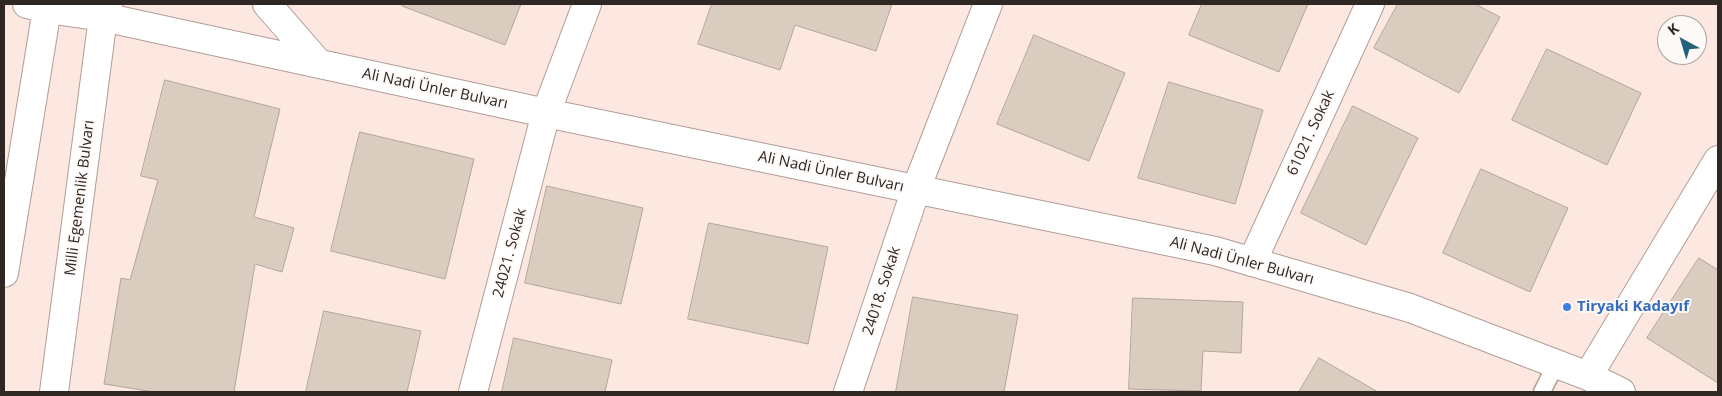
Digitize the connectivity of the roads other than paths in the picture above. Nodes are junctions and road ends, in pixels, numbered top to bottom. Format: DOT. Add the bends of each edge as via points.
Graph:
graph roads {
  1 [pos="267,4"];
  2 [pos="588,4"];
  3 [pos="988,4"];
  4 [pos="1370,4"];
  5 [pos="41,5"];
  6 [pos="106,10"];
  7 [pos="319,64"];
  8 [pos="546,113"];
  9 [pos="1718,160"];
  10 [pos="916,189"];
  11 [pos="1252,262"];
  12 [pos="4,273"];
  13 [pos="1556,364"];
  14 [pos="1588,376"];
  15 [pos="54,392"];
  16 [pos="473,392"];
  17 [pos="848,392"];
  18 [pos="1542,392"];
  19 [pos="1621,392"];
  1 -- 7 [label="street"];
  2 -- 8 [label="street, 24021. Sokak"];
  3 -- 10 [label="street, 24018. Sokak"];
  4 -- 11 [label="street, 61021. Sokak"];
  5 -- 6 [label="street, Ali Nadi Ünler Bulvarı"];
  5 -- 12 [label="street"];
  6 -- 7 [label="street, Ali Nadi Ünler Bulvarı"];
  6 -- 15 [label="street, Milli Egemenlik Bulvarı"];
  7 -- 8 [label="street, Ali Nadi Ünler Bulvarı"];
  8 -- 10 [label="street, Ali Nadi Ünler Bulvarı"];
  8 -- 16 [label="street, 24021. Sokak"];
  9 -- 14 [label="street"];
  10 -- 11 [label="street, Ali Nadi Ünler Bulvarı" via="1215,251"];
  10 -- 17 [label="street, 24018. Sokak"];
  11 -- 13 [label="street, Ali Nadi Ünler Bulvarı" via="1410,308"];
  13 -- 14 [label="street, Ali Nadi Ünler Bulvarı"];
  13 -- 18 [label="lane"];
  14 -- 19 [label="street, Ali Nadi Ünler Bulvarı"];
}
